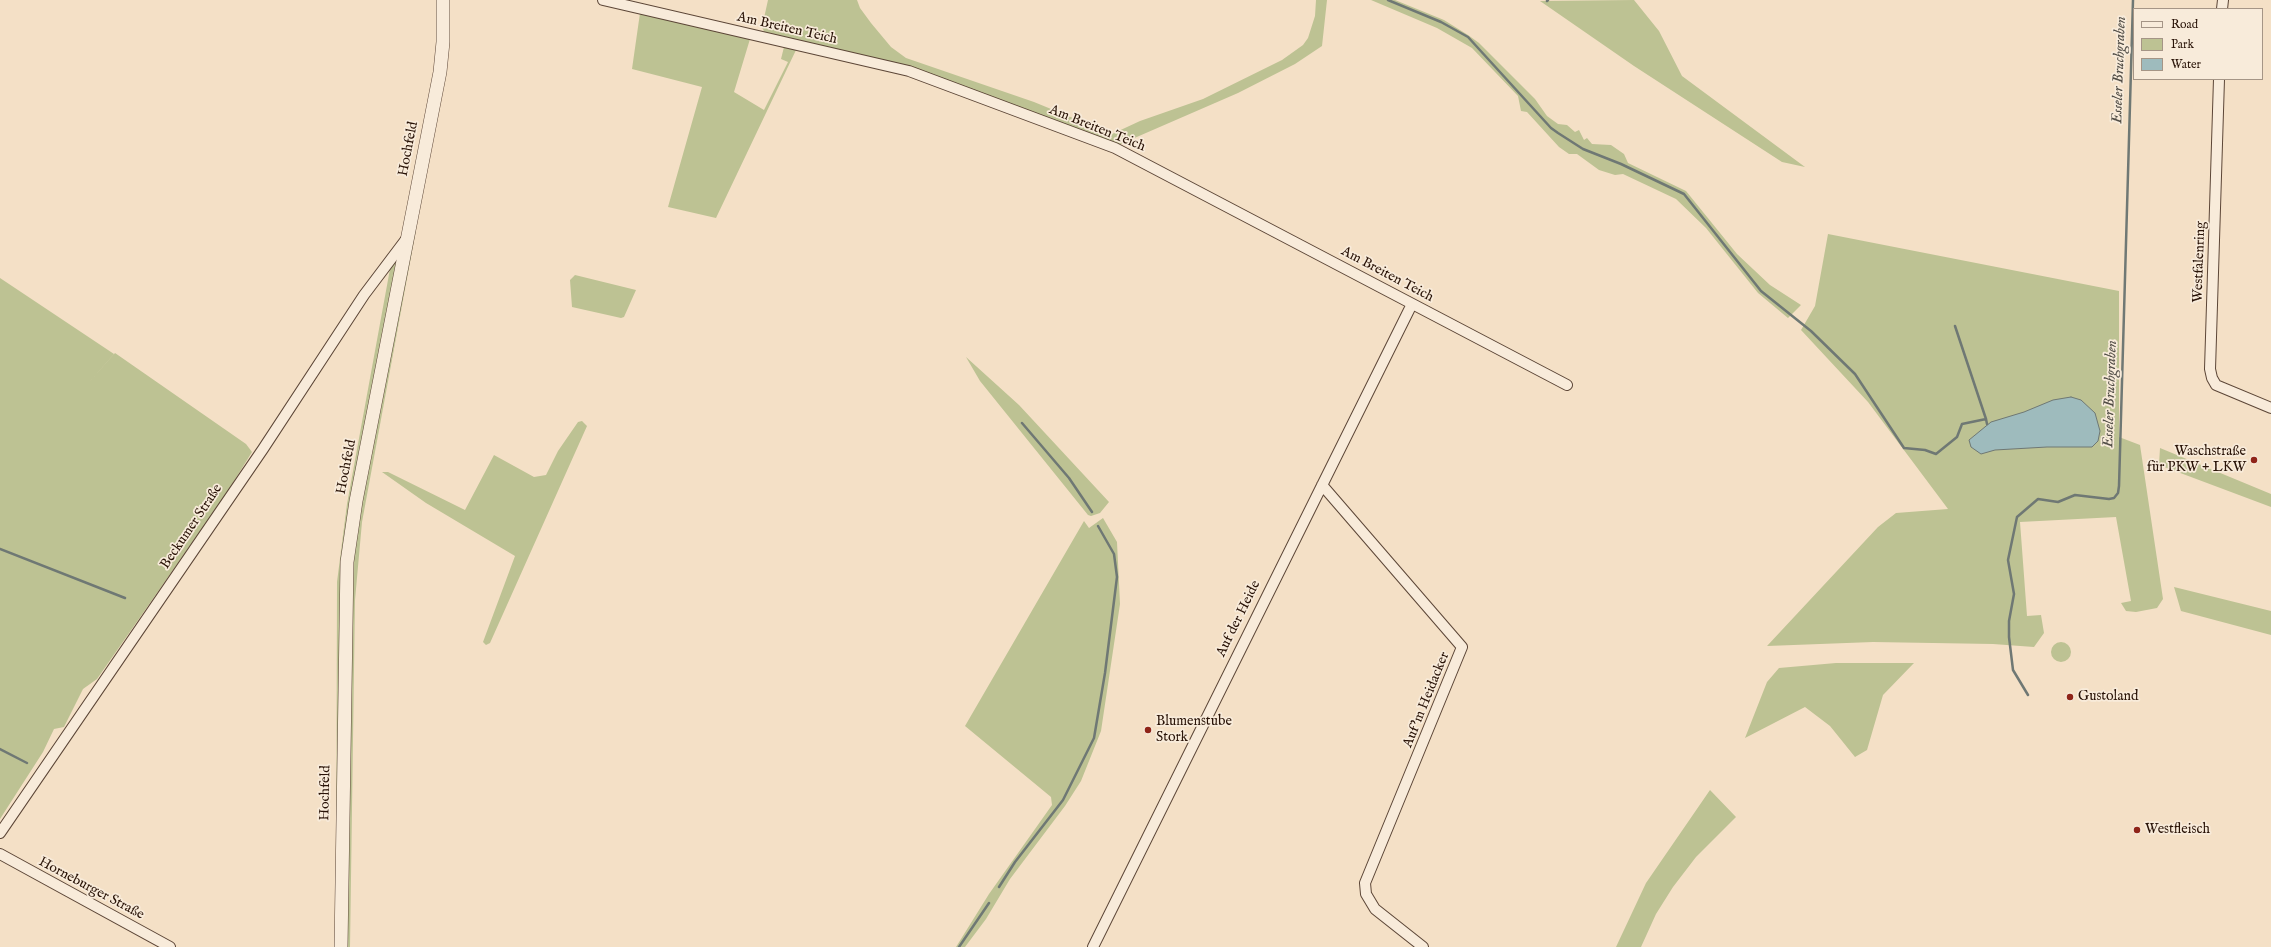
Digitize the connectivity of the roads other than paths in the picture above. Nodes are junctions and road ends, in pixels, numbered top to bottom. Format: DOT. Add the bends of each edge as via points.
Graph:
graph roads {
  1 [pos="443,0"];
  2 [pos="603,0"];
  3 [pos="2220,80"];
  4 [pos="408,237"];
  5 [pos="1412,304"];
  6 [pos="1567,385"];
  7 [pos="2271,408"];
  8 [pos="1322,485"];
  9 [pos="0,833"];
  10 [pos="0,854"];
  11 [pos="170,947"];
  12 [pos="341,947"];
  13 [pos="1093,947"];
  14 [pos="1423,947"];
  1 -- 4 [label="street, Hochfeld" via="440,72"];
  2 -- 5 [label="street, Am Breiten Teich" via="909,71 1107,145"];
  3 -- 7 [label="street, Westfalenring" via="2210,369 2216,385"];
  4 -- 9 [label="street, Beckumer Straße" via="364,295 263,449"];
  4 -- 12 [label="street, Hochfeld" via="356,501 346,568"];
  5 -- 6 [label="street, Am Breiten Teich"];
  5 -- 8 [label="street, Auf der Heide"];
  8 -- 13 [label="street, Auf der Heide"];
  8 -- 14 [label="street, Auf'm Heidacker" via="1462,647 1365,883 1366,894 1371,904"];
  10 -- 11 [label="street, Horneburger Straße"];
}
